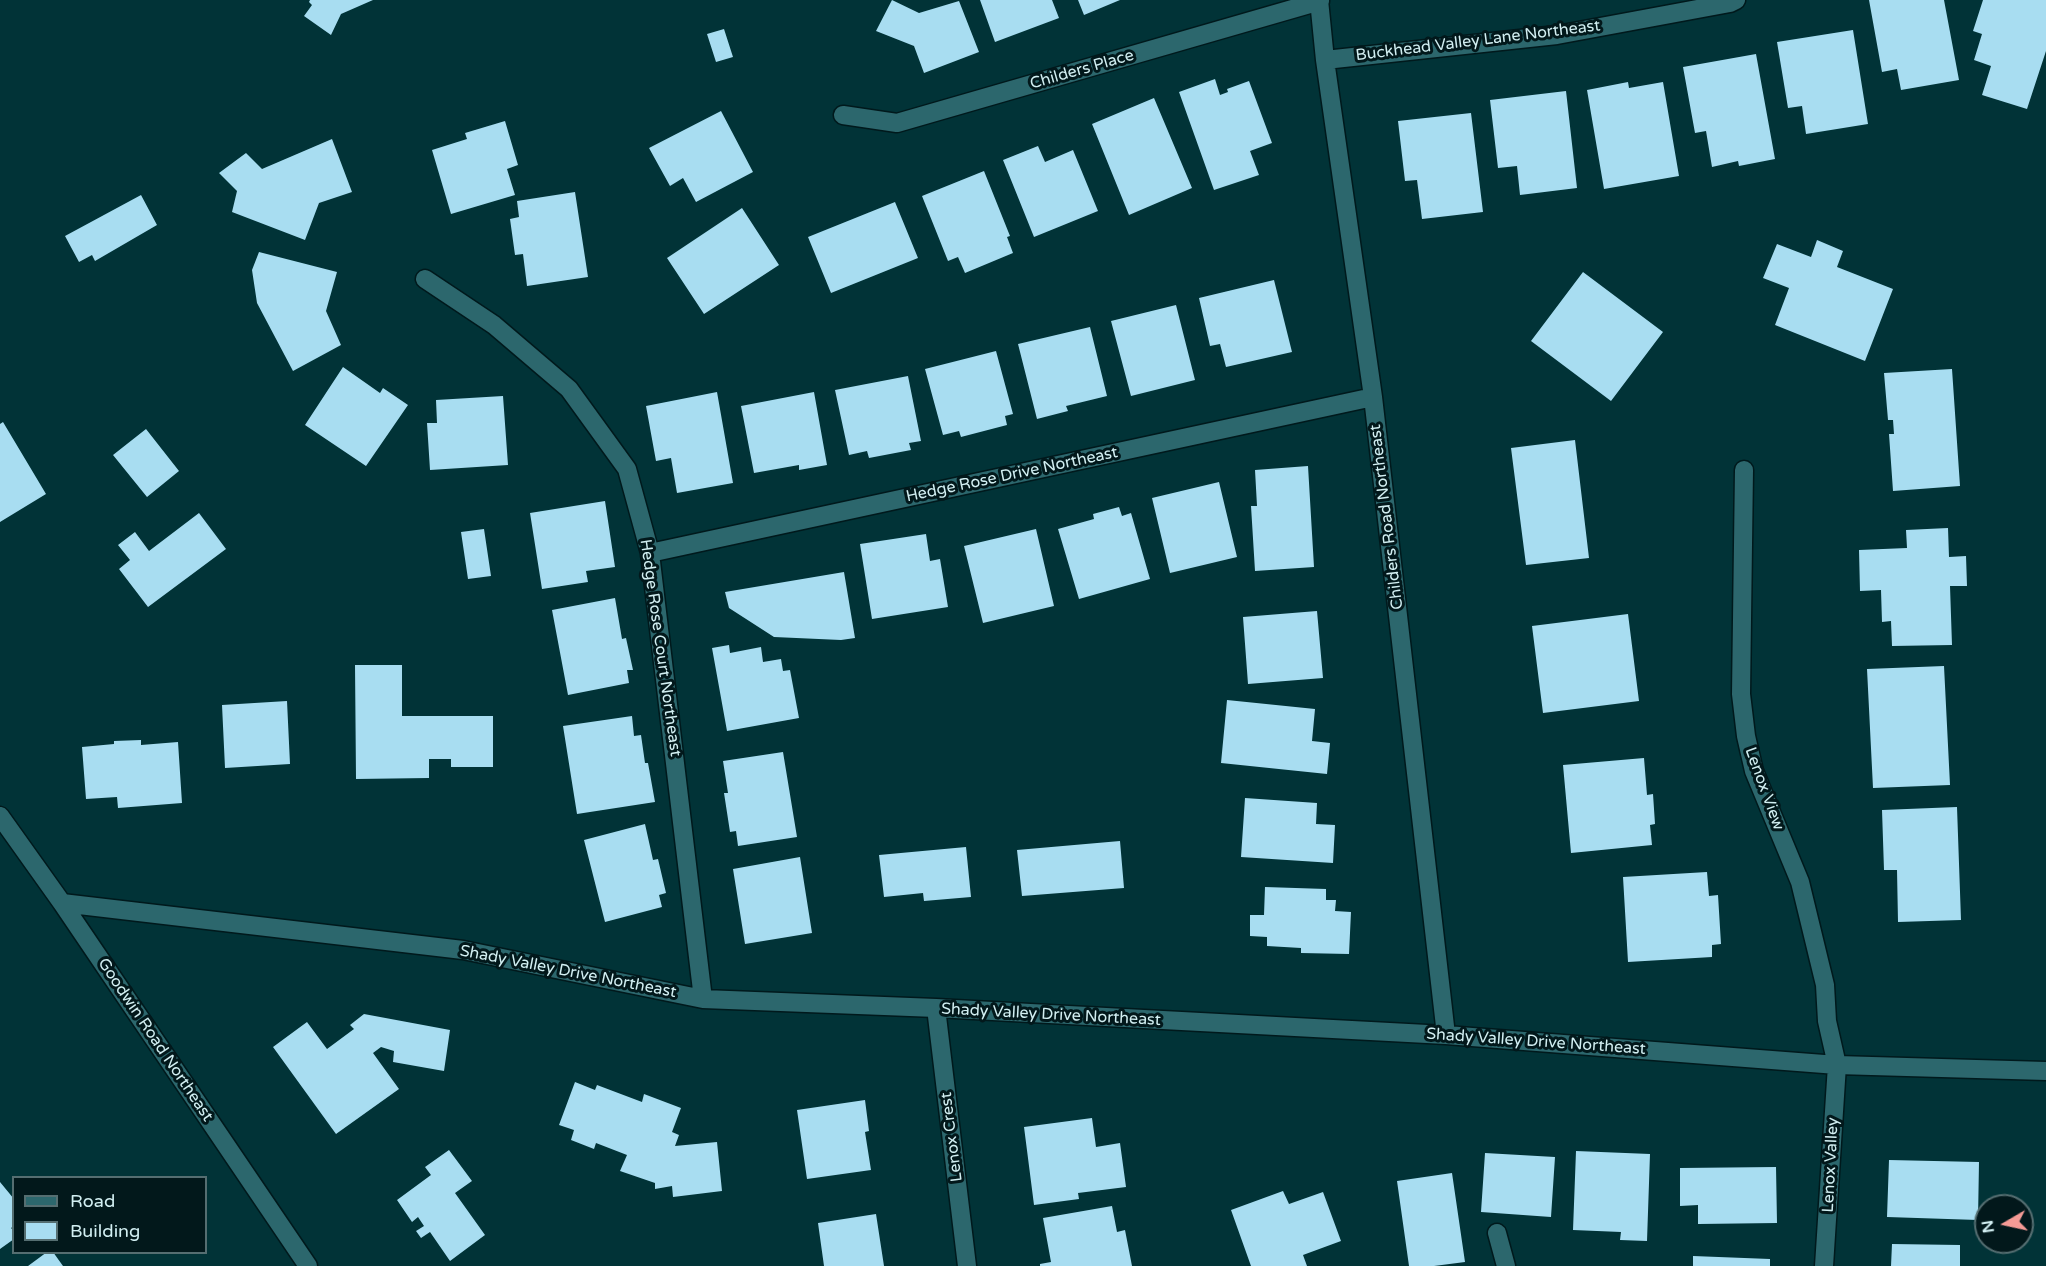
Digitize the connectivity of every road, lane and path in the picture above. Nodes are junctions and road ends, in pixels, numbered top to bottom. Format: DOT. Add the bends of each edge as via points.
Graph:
graph roads {
  1 [pos="1736,0"];
  2 [pos="1320,1"];
  3 [pos="1325,60"];
  4 [pos="843,115"];
  5 [pos="425,279"];
  6 [pos="1373,397"];
  7 [pos="1744,470"];
  8 [pos="650,553"];
  9 [pos="0,816"];
  10 [pos="63,903"];
  11 [pos="703,999"];
  12 [pos="936,1008"];
  13 [pos="1446,1035"];
  14 [pos="1837,1065"];
  15 [pos="2046,1071"];
  16 [pos="1497,1233"];
  17 [pos="308,1266"];
  18 [pos="967,1266"];
  19 [pos="1506,1266"];
  20 [pos="1824,1266"];
  1 -- 3 [label="street, Buckhead Valley Lane Northeast" via="1557,35"];
  2 -- 3 [label="street, Childers Road Northeast"];
  2 -- 4 [label="street, Childers Place" via="897,123"];
  3 -- 6 [label="street, Childers Road Northeast"];
  5 -- 8 [label="street, Hedge Rose Court Northeast" via="494,325 568,390 627,469"];
  6 -- 8 [label="street, Hedge Rose Drive Northeast"];
  6 -- 13 [label="street, Childers Road Northeast"];
  7 -- 14 [label="street, Lenox View" via="1741,694 1746,736 1754,771 1800,882 1824,985"];
  8 -- 11 [label="street, Hedge Rose Court Northeast"];
  9 -- 10 [label="street, Goodwin Road Northeast"];
  10 -- 11 [label="street, Shady Valley Drive Northeast" via="462,950"];
  10 -- 17 [label="street, Goodwin Road Northeast"];
  11 -- 12 [label="street, Shady Valley Drive Northeast"];
  12 -- 13 [label="street, Shady Valley Drive Northeast"];
  12 -- 18 [label="street, Lenox Crest"];
  13 -- 14 [label="street, Shady Valley Drive Northeast"];
  14 -- 15 [label="street, Shady Valley Drive Northeast"];
  14 -- 20 [label="street, Lenox Valley"];
  16 -- 19 [label="street"];
}
